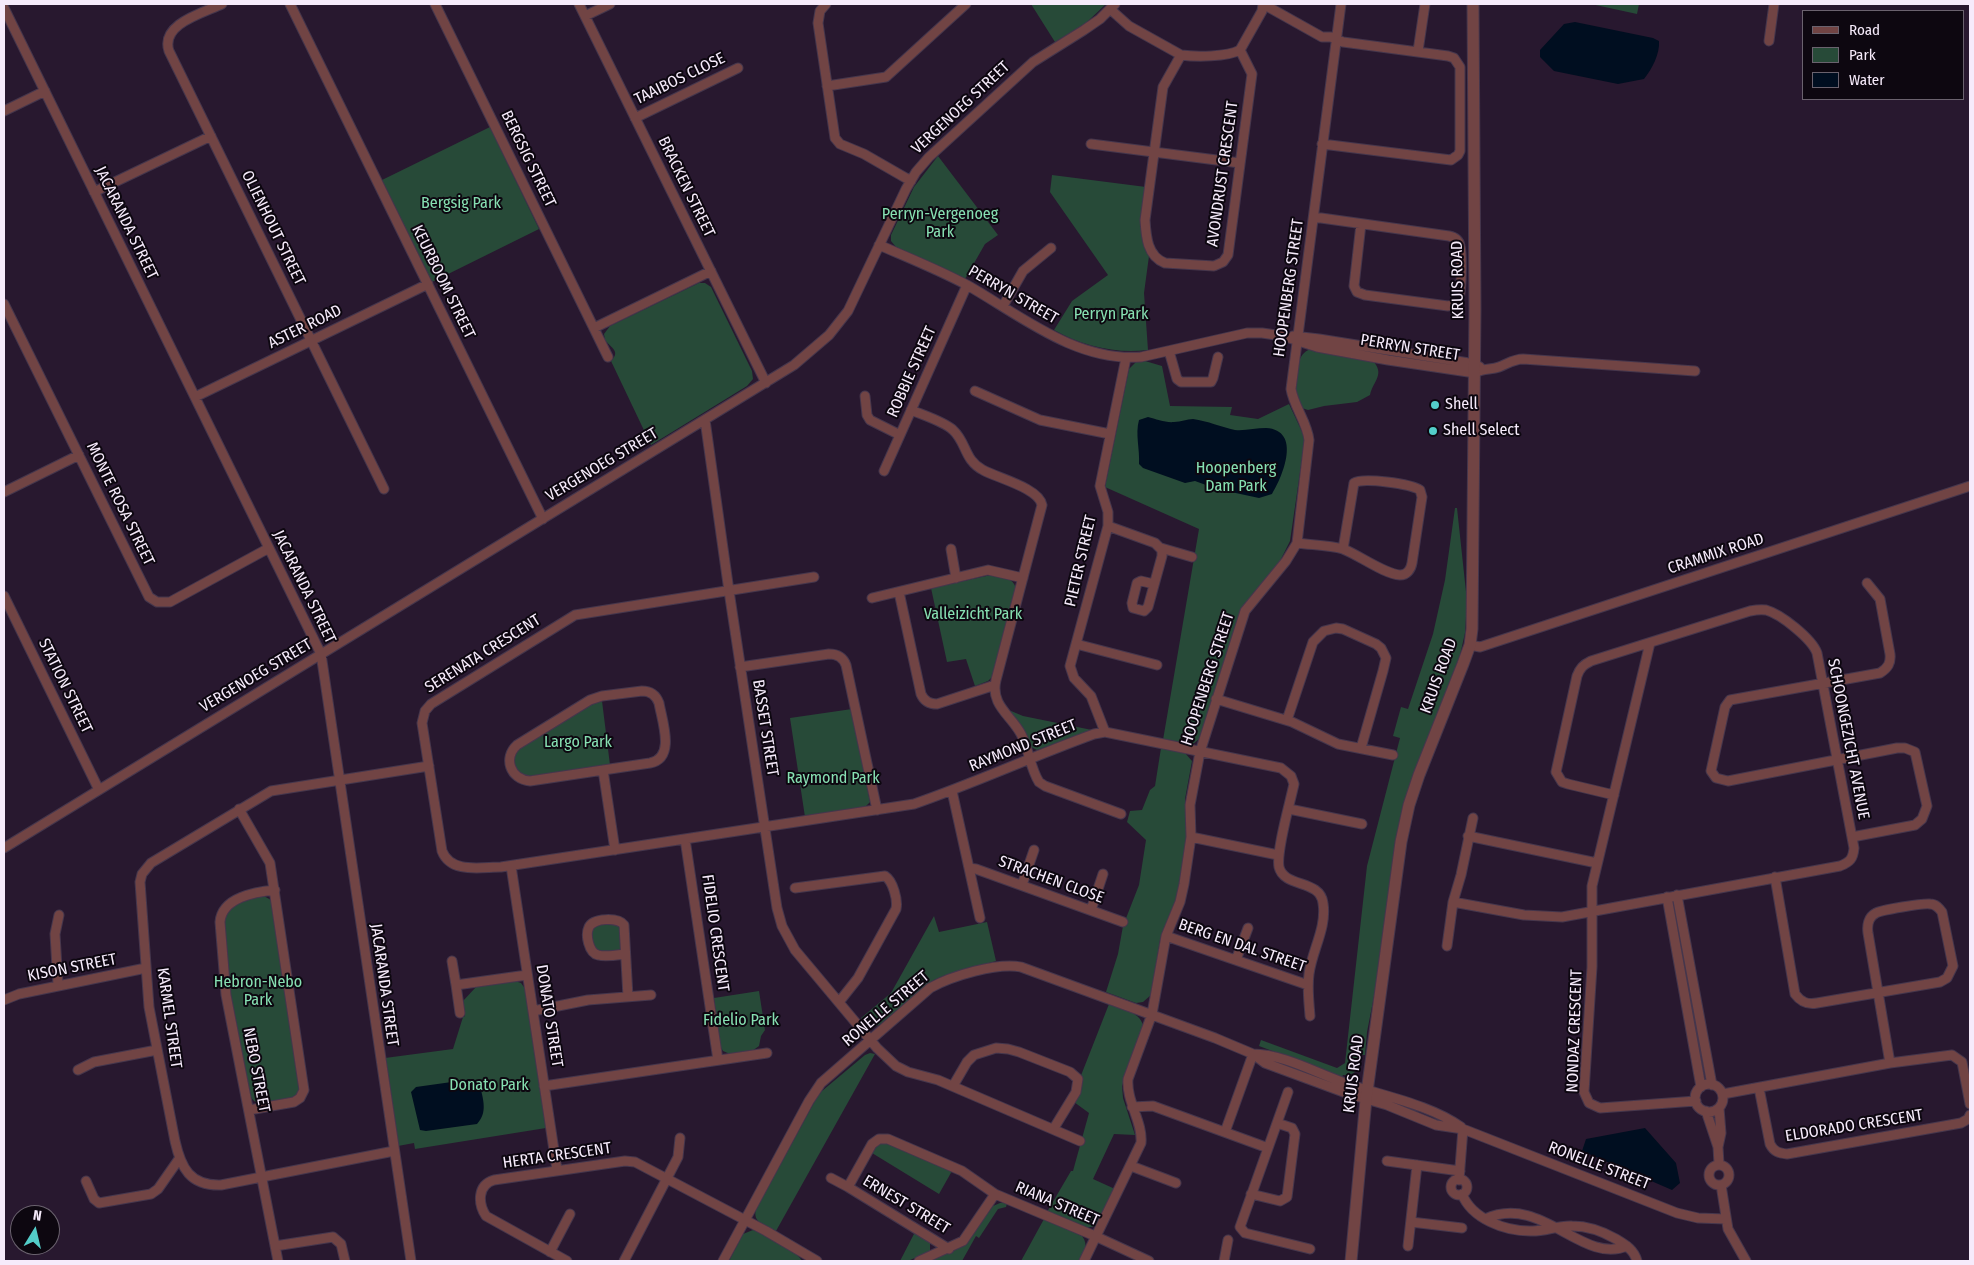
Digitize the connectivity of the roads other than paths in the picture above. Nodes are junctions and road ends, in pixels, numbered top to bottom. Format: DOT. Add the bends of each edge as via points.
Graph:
graph roads {
  1 [pos="222,4"];
  2 [pos="290,4"];
  3 [pos="435,4"];
  4 [pos="579,4"];
  5 [pos="610,4"];
  6 [pos="826,4"];
  7 [pos="966,4"];
  8 [pos="1263,4"];
  9 [pos="1341,4"];
  10 [pos="1425,4"];
  11 [pos="1473,4"];
  12 [pos="1774,4"];
  13 [pos="1112,7"];
  14 [pos="4,8"];
  15 [pos="585,16"];
  16 [pos="1338,40"];
  17 [pos="1769,41"];
  18 [pos="1240,50"];
  19 [pos="1418,51"];
  20 [pos="1181,55"];
  21 [pos="738,68"];
  22 [pos="827,86"];
  23 [pos="45,91"];
  24 [pos="4,110"];
  25 [pos="635,118"];
  26 [pos="211,136"];
  27 [pos="1091,144"];
  28 [pos="1322,144"];
  29 [pos="1154,152"];
  30 [pos="1240,163"];
  31 [pos="911,181"];
  32 [pos="94,192"];
  33 [pos="1314,218"];
  34 [pos="1361,224"];
  35 [pos="879,245"];
  36 [pos="1051,248"];
  37 [pos="711,271"];
  38 [pos="428,284"];
  39 [pos="967,286"];
  40 [pos="4,304"];
  41 [pos="1003,306"];
  42 [pos="594,328"];
  43 [pos="1298,339"];
  44 [pos="312,341"];
  45 [pos="1169,351"];
  46 [pos="608,357"];
  47 [pos="1218,357"];
  48 [pos="1126,358"];
  49 [pos="1478,369"];
  50 [pos="1694,371"];
  51 [pos="766,383"];
  52 [pos="975,391"];
  53 [pos="864,396"];
  54 [pos="195,398"];
  55 [pos="912,410"];
  56 [pos="705,420"];
  57 [pos="1110,434"];
  58 [pos="900,435"];
  59 [pos="79,455"];
  60 [pos="884,471"];
  61 [pos="1970,486"];
  62 [pos="384,490"];
  63 [pos="4,492"];
  64 [pos="543,519"];
  65 [pos="1108,526"];
  66 [pos="1297,543"];
  67 [pos="269,548"];
  68 [pos="1161,548"];
  69 [pos="951,549"];
  70 [pos="1343,549"];
  71 [pos="1192,557"];
  72 [pos="814,577"];
  73 [pos="956,578"];
  74 [pos="1023,578"];
  75 [pos="1867,583"];
  76 [pos="1154,584"];
  77 [pos="729,591"];
  78 [pos="898,592"];
  79 [pos="4,596"];
  80 [pos="872,598"];
  81 [pos="8,616"];
  82 [pos="1650,643"];
  83 [pos="1076,644"];
  84 [pos="1470,645"];
  85 [pos="321,654"];
  86 [pos="1157,665"];
  87 [pos="740,666"];
  88 [pos="1823,684"];
  89 [pos="994,685"];
  90 [pos="1216,699"];
  91 [pos="1287,720"];
  92 [pos="1105,732"];
  93 [pos="1361,748"];
  94 [pos="1200,752"];
  95 [pos="1393,754"];
  96 [pos="1030,758"];
  97 [pos="1837,760"];
  98 [pos="429,766"];
  99 [pos="603,770"];
  100 [pos="339,780"];
  101 [pos="99,790"];
  102 [pos="952,791"];
  103 [pos="1614,794"];
  104 [pos="239,809"];
  105 [pos="1289,809"];
  106 [pos="877,810"];
  107 [pos="1121,814"];
  108 [pos="1473,818"];
  109 [pos="1362,824"];
  110 [pos="765,828"];
  111 [pos="1468,836"];
  112 [pos="1191,837"];
  113 [pos="1852,837"];
  114 [pos="686,840"];
  115 [pos="4,848"];
  116 [pos="615,850"];
  117 [pos="1034,850"];
  118 [pos="1278,855"];
  119 [pos="1597,863"];
  120 [pos="511,866"];
  121 [pos="969,868"];
  122 [pos="1103,874"];
  123 [pos="1774,877"];
  124 [pos="1022,885"];
  125 [pos="795,888"];
  126 [pos="275,890"];
  127 [pos="1677,895"];
  128 [pos="1667,897"];
  129 [pos="1453,902"];
  130 [pos="1091,910"];
  131 [pos="1592,910"];
  132 [pos="59,915"];
  133 [pos="980,918"];
  134 [pos="1123,922"];
  135 [pos="1248,928"];
  136 [pos="1166,936"];
  137 [pos="1446,946"];
  138 [pos="626,954"];
  139 [pos="1236,960"];
  140 [pos="452,961"];
  141 [pos="146,968"];
  142 [pos="528,975"];
  143 [pos="58,985"];
  144 [pos="456,985"];
  145 [pos="1308,985"];
  146 [pos="1878,993"];
  147 [pos="651,995"];
  148 [pos="628,997"];
  149 [pos="4,1000"];
  150 [pos="839,1002"];
  151 [pos="533,1011"];
  152 [pos="460,1013"];
  153 [pos="1152,1014"];
  154 [pos="1310,1016"];
  155 [pos="871,1040"];
  156 [pos="157,1050"];
  157 [pos="767,1053"];
  158 [pos="1253,1054"];
  159 [pos="718,1060"];
  160 [pos="1890,1063"];
  161 [pos="78,1070"];
  162 [pos="1712,1084"];
  163 [pos="544,1086"];
  164 [pos="953,1086"];
  165 [pos="1701,1087"];
  166 [pos="1759,1088"];
  167 [pos="1288,1092"];
  168 [pos="1367,1094"];
  169 [pos="1723,1094"];
  170 [pos="1696,1101"];
  171 [pos="1970,1104"];
  172 [pos="1132,1107"];
  173 [pos="1719,1108"];
  174 [pos="249,1110"];
  175 [pos="1706,1111"];
  176 [pos="1970,1115"];
  177 [pos="1277,1123"];
  178 [pos="1054,1128"];
  179 [pos="1464,1129"];
  180 [pos="1225,1132"];
  181 [pos="680,1138"];
  182 [pos="1080,1141"];
  183 [pos="1718,1147"];
  184 [pos="1268,1148"];
  185 [pos="394,1151"];
  186 [pos="180,1159"];
  187 [pos="1387,1161"];
  188 [pos="1719,1164"];
  189 [pos="1417,1165"];
  190 [pos="1131,1166"];
  191 [pos="557,1170"];
  192 [pos="1460,1175"];
  193 [pos="262,1177"];
  194 [pos="832,1178"];
  195 [pos="667,1179"];
  196 [pos="86,1181"];
  197 [pos="1176,1183"];
  198 [pos="1721,1185"];
  199 [pos="848,1187"];
  200 [pos="995,1194"];
  201 [pos="1251,1194"];
  202 [pos="570,1214"];
  203 [pos="1485,1219"];
  204 [pos="1726,1219"];
  205 [pos="744,1221"];
  206 [pos="1411,1222"];
  207 [pos="1462,1228"];
  208 [pos="1555,1228"];
  209 [pos="1096,1236"];
  210 [pos="1228,1240"];
  211 [pos="275,1246"];
  212 [pos="1408,1246"];
  213 [pos="1627,1246"];
  214 [pos="949,1248"];
  215 [pos="1310,1249"];
  216 [pos="550,1252"];
  217 [pos="812,1260"];
  218 [pos="278,1261"];
  219 [pos="345,1261"];
  220 [pos="410,1261"];
  221 [pos="568,1261"];
  222 [pos="624,1261"];
  223 [pos="722,1261"];
  224 [pos="918,1261"];
  225 [pos="1084,1261"];
  226 [pos="1149,1261"];
  227 [pos="1224,1261"];
  228 [pos="1351,1261"];
  229 [pos="1637,1261"];
  230 [pos="1746,1261"];
  1 -- 26 [label="street, OLIENHOUT STREET" via="178,25 168,39 169,51"];
  2 -- 38 [label="street, KEURBOOM STREET"];
  3 -- 42 [label="street, BERGSIG STREET"];
  4 -- 15 [label="street, BRACKEN STREET"];
  5 -- 15 [label="street"];
  6 -- 22 [label="street" via="818,19"];
  7 -- 22 [label="street" via="886,77"];
  8 -- 16 [label="street" via="1322,36"];
  8 -- 18 [label="street"];
  9 -- 16 [label="street, HOOPENBERG STREET"];
  10 -- 19 [label="street"];
  11 -- 49 [label="street, KRUIS ROAD"];
  12 -- 17 [label="street"];
  13 -- 20 [label="street" via="1129,26"];
  13 -- 31 [label="street, VERGENOEG STREET" via="1084,30 1026,68 933,153"];
  14 -- 23 [label="street, JACARANDA STREET"];
  15 -- 25 [label="street, BRACKEN STREET"];
  16 -- 19 [label="street"];
  16 -- 28 [label="street, HOOPENBERG STREET"];
  18 -- 20 [label="street" via="1233,54"];
  18 -- 30 [label="street, AVONDRUST CRESCENT" via="1252,74"];
  19 -- 28 [label="street" via="1454,58 1460,67 1460,151 1455,158 1446,161"];
  20 -- 29 [label="street, AVONDRUST CRESCENT" via="1164,87"];
  21 -- 25 [label="street, TAAIBOS CLOSE"];
  22 -- 31 [label="street" via="837,141"];
  23 -- 24 [label="street"];
  23 -- 32 [label="street, JACARANDA STREET"];
  25 -- 37 [label="street, BRACKEN STREET"];
  26 -- 32 [label="street"];
  26 -- 44 [label="street, OLIENHOUT STREET"];
  27 -- 29 [label="street"];
  28 -- 33 [label="street, HOOPENBERG STREET"];
  29 -- 30 [label="street"];
  29 -- 30 [label="street, AVONDRUST CRESCENT" via="1145,227 1151,252 1165,262 1214,266 1226,259"];
  31 -- 35 [label="street, VERGENOEG STREET"];
  32 -- 54 [label="street, JACARANDA STREET"];
  33 -- 34 [label="street"];
  33 -- 43 [label="street, HOOPENBERG STREET"];
  34 -- 34 [label="street" via="1454,237 1460,246 1461,290 1458,301 1448,306 1357,292 1354,286"];
  35 -- 39 [label="street, PERRYN STREET"];
  35 -- 51 [label="street, VERGENOEG STREET" via="855,298 839,323 806,356"];
  36 -- 41 [label="street" via="1023,271"];
  37 -- 42 [label="street"];
  37 -- 51 [label="street, BRACKEN STREET"];
  38 -- 44 [label="street, ASTER ROAD"];
  38 -- 64 [label="street, KEURBOOM STREET"];
  39 -- 41 [label="street, PERRYN STREET"];
  39 -- 55 [label="street, ROBBIE STREET"];
  40 -- 59 [label="street, MONTE ROSA STREET"];
  41 -- 48 [label="street, PERRYN STREET" via="1074,346"];
  42 -- 46 [label="street, BERGSIG STREET"];
  43 -- 45 [label="street, PERRYN STREET" via="1254,332"];
  43 -- 49 [label="street, PERRYN STREET"];
  43 -- 66 [label="street, HOOPENBERG STREET" via="1291,389 1309,440"];
  44 -- 54 [label="street, ASTER ROAD"];
  44 -- 62 [label="street, OLIENHOUT STREET"];
  45 -- 47 [label="street" via="1177,379 1181,382 1211,382"];
  45 -- 48 [label="street, PERRYN STREET"];
  48 -- 57 [label="street, PIETER STREET"];
  49 -- 50 [label="street" via="1498,368 1523,358"];
  49 -- 84 [label="street, KRUIS ROAD"];
  51 -- 56 [label="street, VERGENOEG STREET"];
  52 -- 57 [label="street" via="1040,420"];
  53 -- 58 [label="street" via="870,420"];
  54 -- 67 [label="street, JACARANDA STREET"];
  55 -- 58 [label="street, ROBBIE STREET"];
  55 -- 74 [label="street" via="951,428 977,467 1039,497 1042,505"];
  56 -- 64 [label="street, VERGENOEG STREET"];
  56 -- 77 [label="street, BASSET STREET"];
  57 -- 65 [label="street, PIETER STREET" via="1100,486 1108,512"];
  58 -- 60 [label="street, ROBBIE STREET"];
  59 -- 63 [label="street"];
  59 -- 67 [label="street, MONTE ROSA STREET" via="147,593 157,602 170,602"];
  61 -- 84 [label="street, CRAMMIX ROAD" via="1480,647"];
  64 -- 85 [label="street, VERGENOEG STREET"];
  65 -- 68 [label="street" via="1156,543"];
  65 -- 83 [label="street, PIETER STREET"];
  66 -- 70 [label="street"];
  66 -- 90 [label="street, HOOPENBERG STREET" via="1245,611"];
  67 -- 85 [label="street, JACARANDA STREET"];
  68 -- 71 [label="street"];
  68 -- 76 [label="street" via="1162,556"];
  69 -- 73 [label="street"];
  70 -- 70 [label="street" via="1397,574 1406,574 1411,568 1422,497 1420,490 1363,479 1354,483"];
  72 -- 77 [label="street, SERENATA CRESCENT"];
  73 -- 74 [label="street" via="988,570"];
  73 -- 78 [label="street"];
  74 -- 89 [label="street"];
  75 -- 88 [label="street" via="1880,599 1889,665 1880,673"];
  77 -- 87 [label="street, BASSET STREET"];
  77 -- 98 [label="street, SERENATA CRESCENT" via="586,612 565,620 427,707 422,722"];
  78 -- 80 [label="street"];
  78 -- 89 [label="street" via="925,700 937,704"];
  79 -- 81 [label="street, STATION STREET"];
  81 -- 101 [label="street, STATION STREET"];
  82 -- 88 [label="street, SCHOONGEZICHT AVENUE" via="1750,611 1767,611 1776,614 1810,641 1817,654"];
  82 -- 103 [label="street"];
  82 -- 103 [label="street, SCHOONGEZICHT AVENUE" via="1592,661 1579,669 1577,676 1556,772 1562,782"];
  83 -- 86 [label="street"];
  83 -- 92 [label="street, PIETER STREET" via="1071,672 1091,696"];
  84 -- 168 [label="street, KRUIS ROAD" via="1422,765 1407,814"];
  85 -- 100 [label="street, JACARANDA STREET"];
  85 -- 101 [label="street, VERGENOEG STREET"];
  87 -- 106 [label="street" via="829,654 843,659"];
  87 -- 110 [label="street, BASSET STREET"];
  88 -- 97 [label="street, SCHOONGEZICHT AVENUE"];
  88 -- 97 [label="street" via="1730,700 1724,707 1711,771 1716,778 1728,781"];
  89 -- 96 [label="street" via="998,705 1020,732"];
  90 -- 91 [label="street"];
  90 -- 94 [label="street, HOOPENBERG STREET"];
  91 -- 93 [label="street" via="1333,742"];
  91 -- 93 [label="street" via="1313,642 1324,631 1342,629 1376,644 1386,658"];
  92 -- 94 [label="street, RAYMOND STREET"];
  92 -- 96 [label="street, RAYMOND STREET"];
  93 -- 95 [label="street"];
  94 -- 105 [label="street, RAYMOND STREET" via="1281,768 1291,776 1294,784"];
  94 -- 112 [label="street, HOOPENBERG STREET" via="1190,805"];
  96 -- 102 [label="street, RAYMOND STREET"];
  96 -- 107 [label="street" via="1042,784"];
  97 -- 113 [label="street, SCHOONGEZICHT AVENUE"];
  97 -- 113 [label="street" via="1897,748 1911,750 1917,757 1926,799 1925,813 1915,825"];
  98 -- 100 [label="street, KARMEL STREET"];
  98 -- 120 [label="street, SERENATA CRESCENT" via="442,851 447,860 463,868"];
  99 -- 99 [label="street" via="526,781 514,774 509,758 517,745 590,700 642,691 651,693 659,704 666,746 664,754 654,762"];
  99 -- 116 [label="street"];
  100 -- 104 [label="street, KARMEL STREET" via="277,789"];
  100 -- 185 [label="street, JACARANDA STREET"];
  101 -- 115 [label="street, VERGENOEG STREET"];
  102 -- 106 [label="street, RAYMOND STREET" via="914,804"];
  102 -- 121 [label="street"];
  103 -- 119 [label="street"];
  104 -- 126 [label="street" via="270,860"];
  104 -- 141 [label="street, KARMEL STREET" via="151,863 145,870 140,887"];
  105 -- 109 [label="street"];
  105 -- 118 [label="street"];
  106 -- 110 [label="street, RAYMOND STREET"];
  108 -- 111 [label="street"];
  110 -- 114 [label="street, SERENATA CRESCENT"];
  110 -- 150 [label="street, BASSET STREET" via="782,926 795,950"];
  111 -- 119 [label="street"];
  111 -- 129 [label="street"];
  112 -- 118 [label="street"];
  112 -- 136 [label="street, HOOPENBERG STREET" via="1180,902"];
  113 -- 123 [label="street, SCHOONGEZICHT AVENUE" via="1854,855 1849,862"];
  114 -- 116 [label="street, SERENATA CRESCENT"];
  114 -- 159 [label="street, FIDELIO CRESCENT"];
  116 -- 120 [label="street, SERENATA CRESCENT"];
  117 -- 124 [label="street"];
  118 -- 145 [label="street, BERG EN DAL STREET" via="1279,868 1284,876 1316,890 1323,900 1322,928"];
  119 -- 131 [label="street" via="1592,886"];
  120 -- 142 [label="street, DONATO STREET"];
  121 -- 124 [label="street, STRACHEN CLOSE"];
  121 -- 133 [label="street"];
  122 -- 130 [label="street"];
  123 -- 127 [label="street, SCHOONGEZICHT AVENUE"];
  123 -- 146 [label="street" via="1799,999 1811,1004"];
  124 -- 130 [label="street, STRACHEN CLOSE"];
  125 -- 150 [label="street" via="885,876 890,878 896,910 858,978"];
  126 -- 174 [label="street, NEBO STREET" via="249,894 229,905 220,918 226,995"];
  126 -- 174 [label="street" via="304,1090 294,1102"];
  127 -- 128 [label="street, SCHOONGEZICHT AVENUE"];
  127 -- 162 [label="street"];
  128 -- 131 [label="street, SCHOONGEZICHT AVENUE"];
  128 -- 165 [label="street"];
  129 -- 131 [label="street, SCHOONGEZICHT AVENUE" via="1551,917"];
  129 -- 137 [label="street"];
  130 -- 134 [label="street, STRACHEN CLOSE"];
  131 -- 170 [label="street, NONDAZ CRESCENT" via="1592,967 1584,1092 1588,1103 1600,1108"];
  132 -- 143 [label="street" via="55,934"];
  135 -- 139 [label="street"];
  136 -- 139 [label="street, BERG EN DAL STREET"];
  136 -- 153 [label="street, HOOPENBERG STREET"];
  138 -- 138 [label="street" via="593,953 589,940 590,925 615,919 622,922"];
  138 -- 148 [label="street"];
  139 -- 145 [label="street, BERG EN DAL STREET"];
  140 -- 144 [label="street"];
  141 -- 143 [label="street, KISON STREET"];
  141 -- 156 [label="street, KARMEL STREET"];
  142 -- 144 [label="street"];
  142 -- 151 [label="street, DONATO STREET"];
  143 -- 149 [label="street, KISON STREET"];
  144 -- 152 [label="street"];
  145 -- 154 [label="street, BERG EN DAL STREET"];
  146 -- 146 [label="street" via="1947,978 1953,966 1942,912 1938,907 1921,904 1876,912 1871,918 1867,926"];
  146 -- 160 [label="street"];
  147 -- 148 [label="street"];
  148 -- 151 [label="street" via="588,1000"];
  150 -- 155 [label="street, BASSET STREET"];
  151 -- 163 [label="street, DONATO STREET"];
  153 -- 155 [label="street, RONELLE STREET" via="1022,967 1005,965 936,985"];
  153 -- 158 [label="street, RONELLE STREET"];
  153 -- 172 [label="street, HOOPENBERG STREET" via="1128,1079"];
  155 -- 164 [label="street, BASSET STREET" via="896,1066"];
  155 -- 205 [label="street, RONELLE STREET" via="816,1089"];
  156 -- 161 [label="street" via="94,1062"];
  156 -- 186 [label="street, KARMEL STREET"];
  157 -- 159 [label="street"];
  158 -- 168 [label="street, RONELLE STREET" via="1268,1054"];
  158 -- 180 [label="street"];
  159 -- 163 [label="street"];
  160 -- 166 [label="street"];
  160 -- 171 [label="street" via="1945,1055 1958,1057 1965,1073"];
  162 -- 165 [label="street"];
  162 -- 169 [label="street"];
  163 -- 191 [label="street, DONATO STREET"];
  164 -- 178 [label="street, BASSET STREET"];
  164 -- 178 [label="street" via="967,1062 996,1048 1019,1052 1070,1072 1078,1079 1078,1088"];
  165 -- 170 [label="street"];
  166 -- 169 [label="street"];
  166 -- 176 [label="street, ELDORADO CRESCENT" via="1770,1144 1774,1150 1787,1154 1961,1123"];
  167 -- 177 [label="street"];
  168 -- 179 [label="street, RONELLE STREET" via="1387,1095 1451,1120"];
  168 -- 228 [label="street, KRUIS ROAD"];
  169 -- 173 [label="street"];
  170 -- 175 [label="street"];
  172 -- 180 [label="street" via="1153,1106"];
  172 -- 190 [label="street, HOOPENBERG STREET" via="1141,1139"];
  173 -- 175 [label="street"];
  173 -- 183 [label="street" via="1721,1133"];
  174 -- 193 [label="street, NEBO STREET"];
  175 -- 183 [label="street"];
  177 -- 184 [label="street"];
  177 -- 201 [label="street" via="1292,1128 1295,1134 1287,1198 1282,1201"];
  178 -- 182 [label="street, BASSET STREET"];
  179 -- 192 [label="street"];
  179 -- 204 [label="street, RONELLE STREET" via="1676,1213"];
  180 -- 184 [label="street"];
  181 -- 195 [label="street" via="680,1153"];
  183 -- 188 [label="street"];
  184 -- 201 [label="street"];
  185 -- 193 [label="street, KARMEL STREET"];
  185 -- 220 [label="street, JACARANDA STREET"];
  186 -- 193 [label="street, KARMEL STREET" via="191,1176 208,1184 221,1185"];
  186 -- 196 [label="street" via="158,1189 148,1195 99,1203"];
  187 -- 189 [label="street"];
  188 -- 198 [label="street" via="1729,1174"];
  188 -- 198 [label="street" via="1710,1168 1708,1174 1712,1183"];
  189 -- 192 [label="street"];
  189 -- 206 [label="street"];
  190 -- 197 [label="street"];
  190 -- 209 [label="street, HOOPENBERG STREET"];
  191 -- 195 [label="street, HERTA CRESCENT" via="630,1161 640,1163"];
  191 -- 216 [label="street, HERTA CRESCENT" via="494,1180 484,1186 481,1194 486,1216"];
  192 -- 203 [label="street" via="1466,1186 1462,1194 1464,1200"];
  193 -- 211 [label="street, NEBO STREET"];
  194 -- 199 [label="street, ERNEST STREET"];
  195 -- 205 [label="street, HERTA CRESCENT"];
  195 -- 222 [label="street"];
  198 -- 204 [label="street"];
  199 -- 200 [label="street, ERNEST STREET" via="872,1144 885,1138 962,1170"];
  199 -- 214 [label="street, ERNEST STREET"];
  200 -- 209 [label="street, RIANA STREET"];
  200 -- 214 [label="street, RIANA STREET" via="967,1237"];
  201 -- 215 [label="street" via="1240,1223 1242,1231"];
  202 -- 216 [label="street"];
  203 -- 208 [label="street" via="1531,1232"];
  203 -- 208 [label="street" via="1499,1213 1516,1213"];
  204 -- 230 [label="street" via="1730,1236"];
  205 -- 217 [label="street, HERTA CRESCENT"];
  205 -- 223 [label="street, RONELLE STREET"];
  206 -- 207 [label="street"];
  206 -- 212 [label="street"];
  208 -- 213 [label="street" via="1588,1228 1608,1234"];
  208 -- 213 [label="street" via="1594,1249 1613,1252"];
  209 -- 225 [label="street, HOOPENBERG STREET"];
  209 -- 226 [label="street, RIANA STREET"];
  210 -- 227 [label="street"];
  211 -- 218 [label="street, NEBO STREET"];
  211 -- 219 [label="street" via="333,1237 341,1244"];
  213 -- 229 [label="street"];
  214 -- 224 [label="street, RIANA STREET"];
  216 -- 221 [label="street, HERTA CRESCENT"];
}
